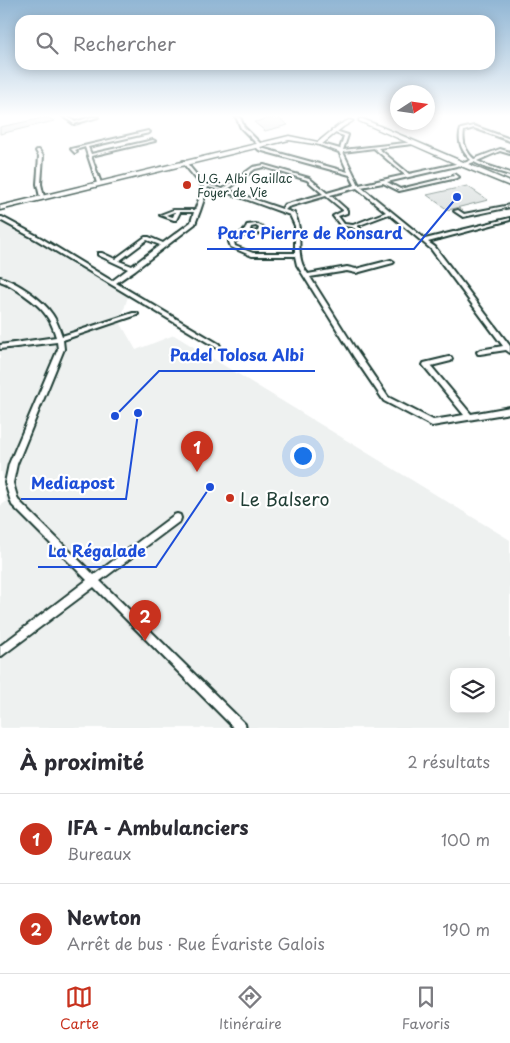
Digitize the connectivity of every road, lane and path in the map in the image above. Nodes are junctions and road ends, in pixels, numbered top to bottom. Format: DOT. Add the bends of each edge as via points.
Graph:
graph roads {
  1 [pos="38,151"];
  2 [pos="88,151"];
  3 [pos="108,151"];
  4 [pos="232,151"];
  5 [pos="267,151"];
  6 [pos="341,151"];
  7 [pos="379,151"];
  8 [pos="431,151"];
  9 [pos="463,151"];
  10 [pos="498,151"];
  11 [pos="90,155"];
  12 [pos="474,161"];
  13 [pos="184,162"];
  14 [pos="461,165"];
  15 [pos="352,174"];
  16 [pos="510,174"];
  17 [pos="407,175"];
  18 [pos="455,175"];
  19 [pos="383,181"];
  20 [pos="99,183"];
  21 [pos="510,184"];
  22 [pos="206,186"];
  23 [pos="358,186"];
  24 [pos="224,190"];
  25 [pos="326,194"];
  26 [pos="42,197"];
  27 [pos="510,206"];
  28 [pos="0,208"];
  29 [pos="283,210"];
  30 [pos="178,211"];
  31 [pos="198,211"];
  32 [pos="456,211"];
  33 [pos="390,212"];
  34 [pos="0,218"];
  35 [pos="510,219"];
  36 [pos="343,225"];
  37 [pos="353,226"];
  38 [pos="247,231"];
  39 [pos="425,241"];
  40 [pos="164,245"];
  41 [pos="100,254"];
  42 [pos="297,255"];
  43 [pos="116,261"];
  44 [pos="391,262"];
  45 [pos="134,269"];
  46 [pos="307,276"];
  47 [pos="0,279"];
  48 [pos="113,283"];
  49 [pos="135,314"];
  50 [pos="60,339"];
  51 [pos="217,346"];
  52 [pos="0,347"];
  53 [pos="509,349"];
  54 [pos="480,352"];
  55 [pos="449,359"];
  56 [pos="510,410"];
  57 [pos="470,417"];
  58 [pos="177,518"];
  59 [pos="94,582"];
  60 [pos="0,652"];
  61 [pos="241,728"];
  1 -- 26 [label="street"];
  2 -- 11 [label="street"];
  3 -- 11 [label="street"];
  4 -- 13 [label="street"];
  5 -- 15 [label="street"];
  6 -- 15 [label="street"];
  7 -- 17 [label="street"];
  8 -- 14 [label="street"];
  9 -- 12 [label="street"];
  10 -- 12 [label="street"];
  11 -- 20 [label="street"];
  12 -- 14 [label="street"];
  12 -- 16 [label="street"];
  13 -- 20 [label="street"];
  13 -- 22 [label="street"];
  14 -- 17 [label="street"];
  14 -- 21 [label="street"];
  15 -- 23 [label="street"];
  17 -- 19 [label="street"];
  18 -- 19 [label="street" via="457,178 404,189 394,188"];
  19 -- 23 [label="street"];
  20 -- 26 [label="street"];
  22 -- 24 [label="street"];
  22 -- 31 [label="street"];
  23 -- 25 [label="street"];
  23 -- 33 [label="street"];
  24 -- 25 [label="street" via="257,166 264,166 308,179"];
  24 -- 29 [label="street"];
  25 -- 29 [label="street" via="286,206"];
  25 -- 36 [label="street" via="345,210 335,216"];
  26 -- 28 [label="street"];
  27 -- 32 [label="street" via="463,216"];
  29 -- 42 [label="street" via="292,214 297,222"];
  30 -- 31 [label="street"];
  31 -- 40 [label="street" via="193,223"];
  33 -- 37 [label="street"];
  33 -- 39 [label="street"];
  34 -- 48 [label="street"];
  35 -- 39 [label="street"];
  36 -- 37 [label="street"];
  36 -- 37 [label="street" via="338,232 347,237 359,234 359,229"];
  38 -- 42 [label="street" via="231,242 233,247 252,254"];
  39 -- 53 [label="street"];
  40 -- 43 [label="street" via="147,238"];
  40 -- 45 [label="street"];
  41 -- 43 [label="street"];
  42 -- 46 [label="street"];
  43 -- 45 [label="street"];
  44 -- 46 [label="street" via="356,271 347,269"];
  45 -- 48 [label="street"];
  46 -- 57 [label="street" via="386,399 430,423"];
  47 -- 50 [label="street" via="43,305"];
  48 -- 51 [label="street"];
  49 -- 50 [label="street"];
  50 -- 52 [label="street"];
  50 -- 59 [label="street" via="61,354 13,464 10,492 20,508"];
  53 -- 54 [label="street"];
  55 -- 57 [label="street" via="426,364"];
  56 -- 57 [label="street"];
  58 -- 59 [label="street"];
  59 -- 60 [label="street"];
  59 -- 61 [label="street"];
}
